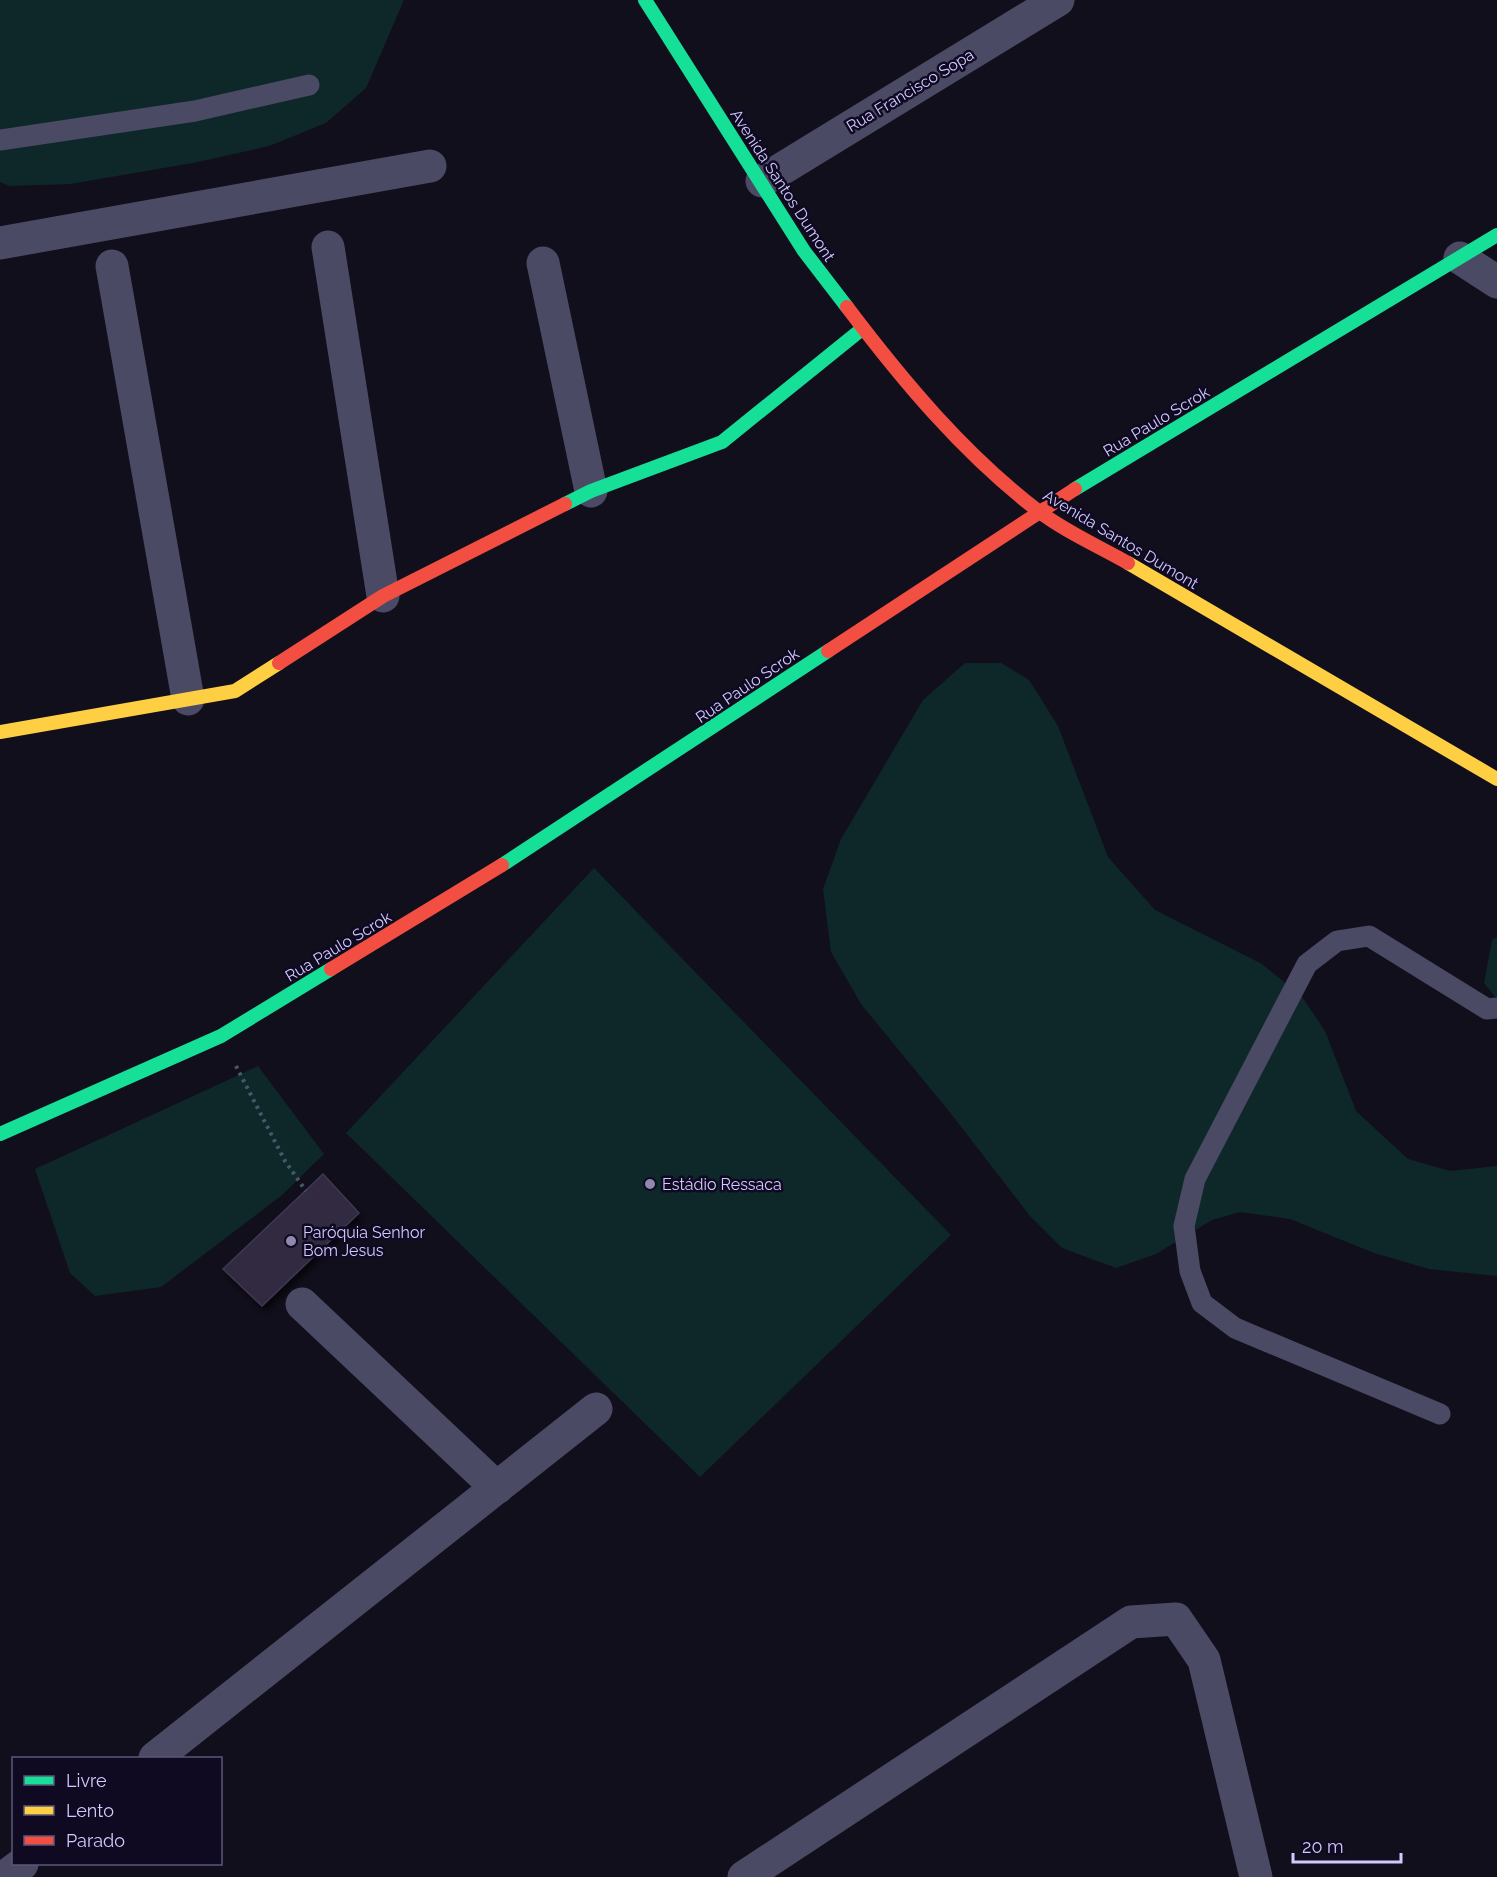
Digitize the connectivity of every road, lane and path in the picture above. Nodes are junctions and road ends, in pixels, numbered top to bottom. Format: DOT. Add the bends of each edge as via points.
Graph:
graph roads {
  1 [pos="645,0"];
  2 [pos="1059,0"];
  3 [pos="309,85"];
  4 [pos="0,140"];
  5 [pos="430,166"];
  6 [pos="762,181"];
  7 [pos="1497,235"];
  8 [pos="0,243"];
  9 [pos="328,247"];
  10 [pos="1460,258"];
  11 [pos="543,263"];
  12 [pos="112,266"];
  13 [pos="1497,282"];
  14 [pos="862,329"];
  15 [pos="591,491"];
  16 [pos="1038,512"];
  17 [pos="383,596"];
  18 [pos="188,699"];
  19 [pos="0,732"];
  20 [pos="1497,779"];
  21 [pos="1497,1008"];
  22 [pos="221,1036"];
  23 [pos="0,1134"];
  24 [pos="306,1191"];
  25 [pos="302,1304"];
  26 [pos="596,1409"];
  27 [pos="1440,1414"];
  28 [pos="497,1488"];
  29 [pos="156,1757"];
  30 [pos="20,1865"];
  31 [pos="5,1877"];
  32 [pos="744,1877"];
  33 [pos="1256,1877"];
  1 -- 6 [label="street, Avenida Santos Dumont"];
  2 -- 6 [label="street, Rua Francisco Sopa"];
  3 -- 4 [label="lane" via="195,111"];
  5 -- 8 [label="street"];
  6 -- 14 [label="street, Avenida Santos Dumont" via="804,251"];
  7 -- 10 [label="street, Rua Paulo Scrok"];
  9 -- 17 [label="street"];
  10 -- 13 [label="street"];
  10 -- 16 [label="street, Rua Paulo Scrok"];
  11 -- 15 [label="street"];
  12 -- 18 [label="street"];
  14 -- 15 [label="street" via="722,442"];
  14 -- 16 [label="street, Avenida Santos Dumont" via="904,382 969,451"];
  15 -- 17 [label="street"];
  16 -- 20 [label="street, Avenida Santos Dumont"];
  16 -- 22 [label="street, Rua Paulo Scrok" via="548,837"];
  17 -- 18 [label="street" via="235,691"];
  18 -- 19 [label="street"];
  21 -- 27 [label="lane" via="1487,1009 1369,936 1337,941 1307,964 1195,1179 1184,1226 1190,1271 1202,1303 1235,1328"];
  22 -- 23 [label="street, Rua Paulo Scrok"];
  22 -- 24 [label="path" via="285,1161"];
  25 -- 28 [label="street"];
  26 -- 28 [label="street"];
  28 -- 29 [label="street"];
  30 -- 31 [label="street"];
  32 -- 33 [label="street" via="1131,1622 1176,1619 1204,1660"];
}
